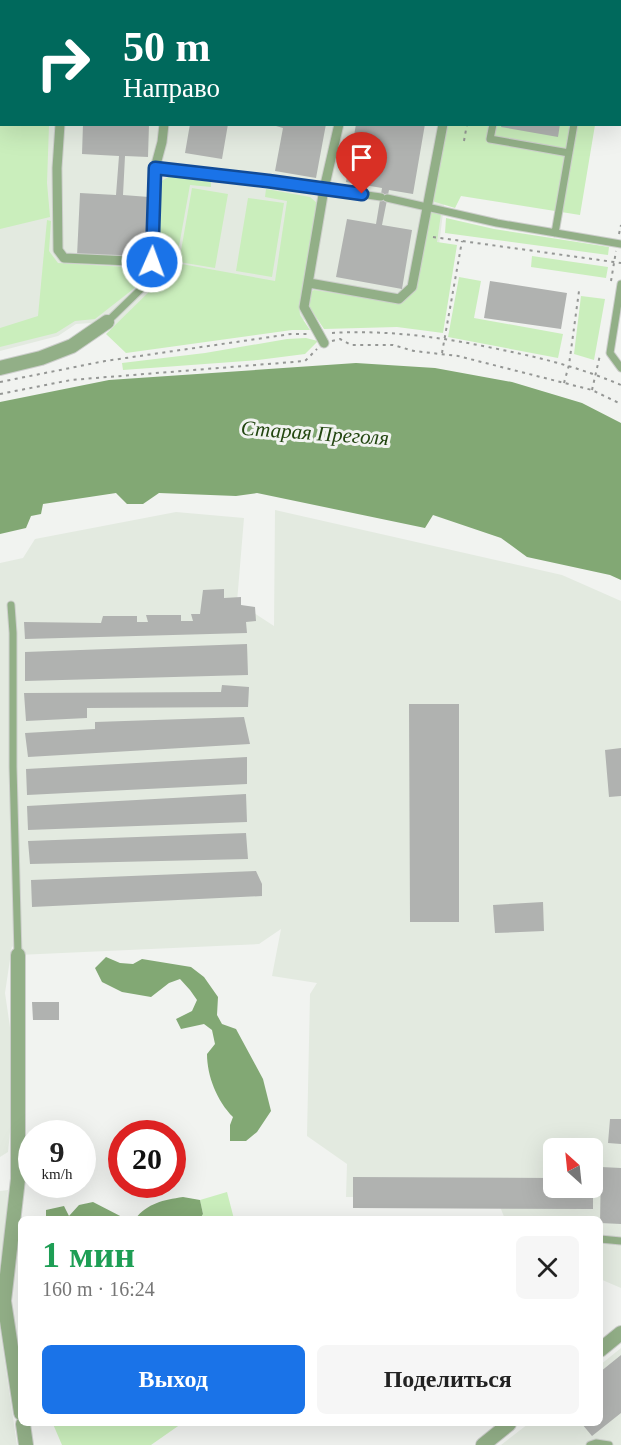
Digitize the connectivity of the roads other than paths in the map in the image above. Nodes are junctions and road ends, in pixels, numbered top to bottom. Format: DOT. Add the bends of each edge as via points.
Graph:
graph roads {
  1 [pos="60,126"];
  2 [pos="164,126"];
  3 [pos="339,126"];
  4 [pos="443,126"];
  5 [pos="493,126"];
  6 [pos="574,126"];
  7 [pos="569,153"];
  8 [pos="155,168"];
  9 [pos="324,189"];
  10 [pos="426,207"];
  11 [pos="555,233"];
  12 [pos="621,244"];
  13 [pos="152,262"];
  14 [pos="309,283"];
  15 [pos="621,284"];
  16 [pos="107,322"];
  17 [pos="324,343"];
  18 [pos="0,368"];
  19 [pos="621,368"];
  20 [pos="11,605"];
  21 [pos="18,955"];
  22 [pos="603,1239"];
  23 [pos="621,1241"];
  24 [pos="621,1333"];
  25 [pos="603,1348"];
  26 [pos="18,1393"];
  27 [pos="22,1426"];
  28 [pos="507,1426"];
  29 [pos="26,1445"];
  30 [pos="483,1445"];
  31 [pos="590,1445"];
  32 [pos="609,1445"];
  1 -- 13 [label="street" via="58,250 64,258"];
  2 -- 8 [label="street"];
  3 -- 9 [label="street"];
  4 -- 10 [label="street"];
  5 -- 7 [label="lane" via="490,140"];
  6 -- 7 [label="lane"];
  7 -- 11 [label="lane"];
  8 -- 9 [label="lane"];
  8 -- 13 [label="lane"];
  9 -- 10 [label="lane"];
  9 -- 14 [label="street"];
  10 -- 11 [label="lane"];
  10 -- 14 [label="street" via="412,287 399,299"];
  11 -- 12 [label="lane"];
  13 -- 16 [label="lane" via="152,271 142,288"];
  14 -- 17 [label="street" via="304,307"];
  15 -- 19 [label="lane" via="610,352"];
  16 -- 18 [label="street" via="72,346"];
  20 -- 21 [label="lane"];
  21 -- 26 [label="street" via="18,1179 4,1301"];
  22 -- 23 [label="lane"];
  24 -- 25 [label="street"];
  27 -- 29 [label="street"];
  28 -- 30 [label="street"];
  31 -- 32 [label="lane"];
}
